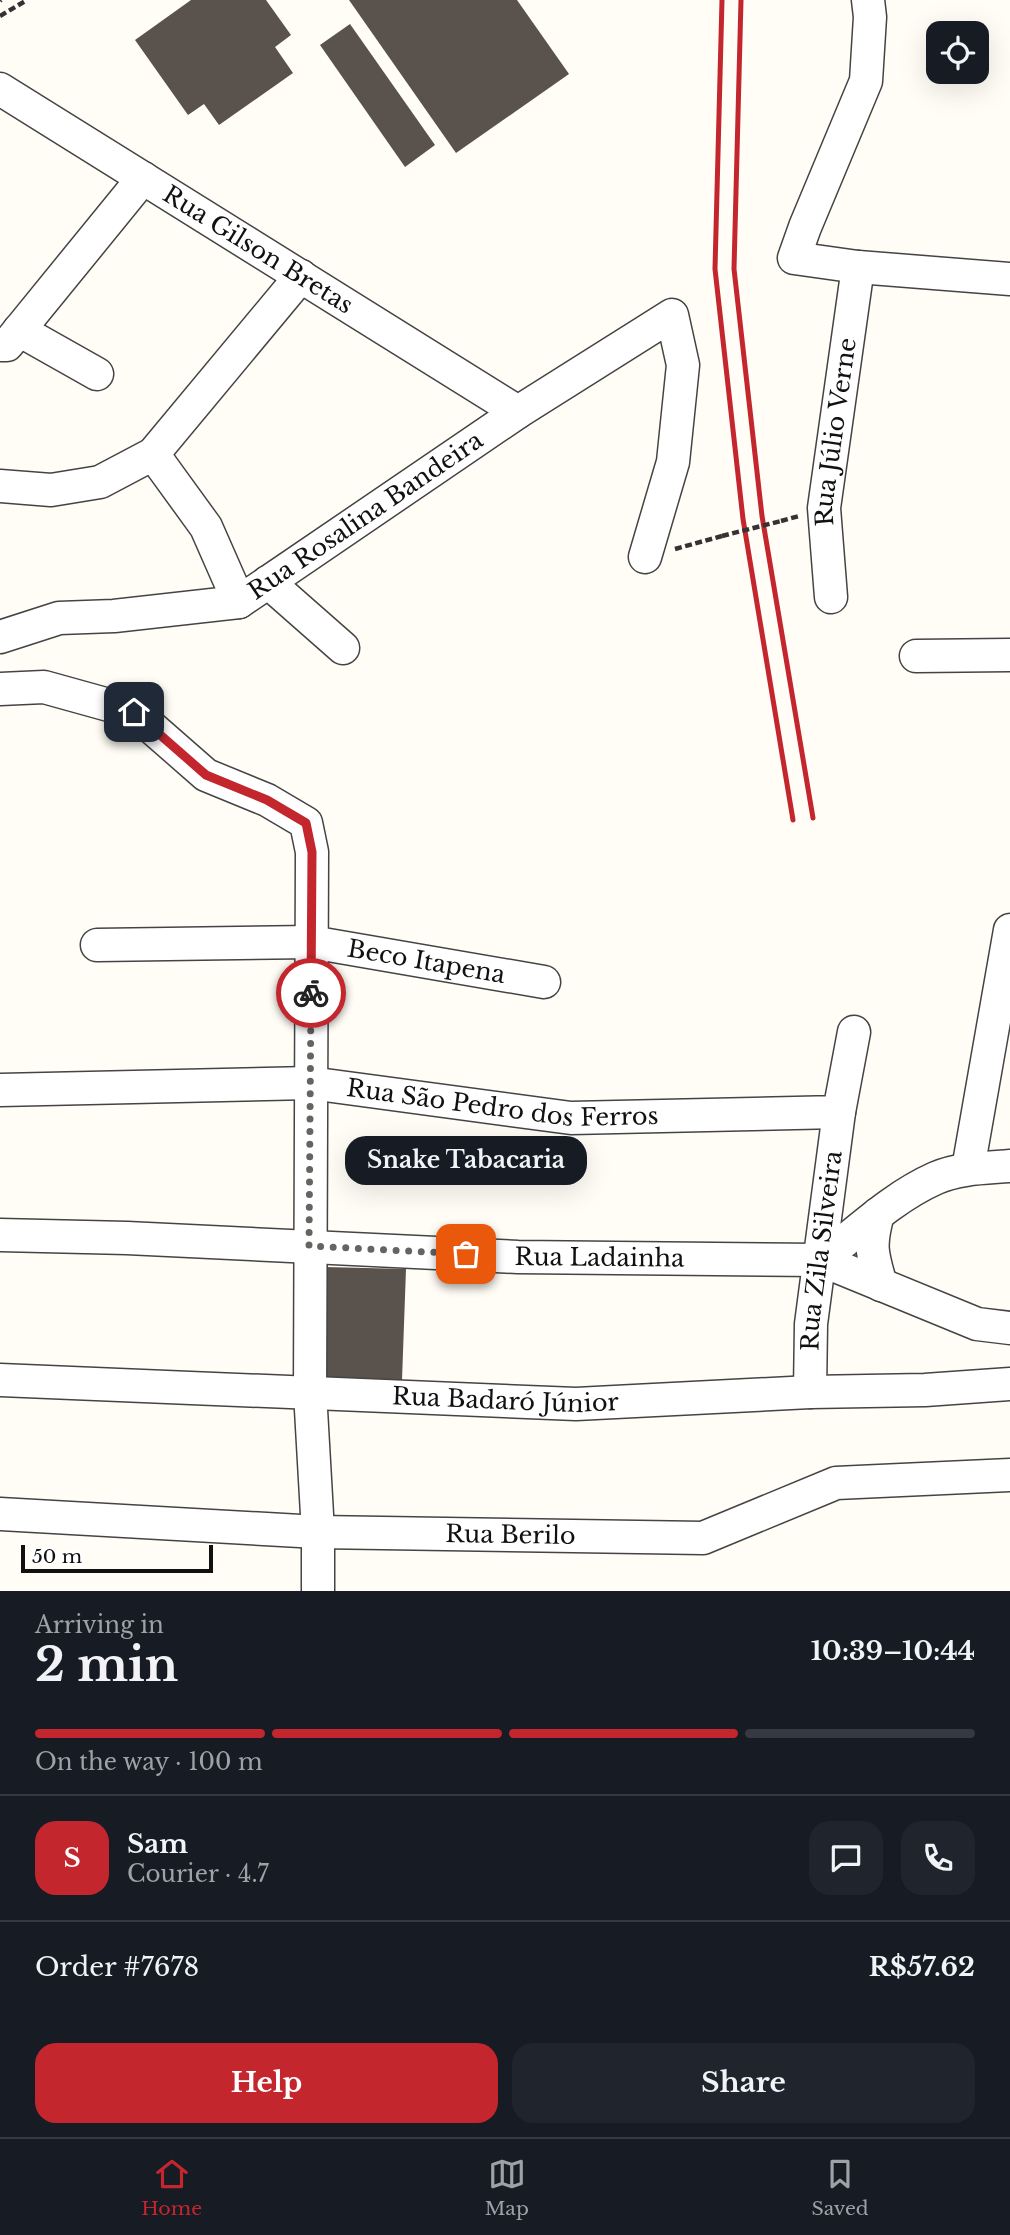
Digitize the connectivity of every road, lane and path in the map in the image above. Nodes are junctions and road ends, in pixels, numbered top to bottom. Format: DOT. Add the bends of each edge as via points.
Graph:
graph roads {
  1 [pos="27,0"];
  2 [pos="868,0"];
  3 [pos="0,16"];
  4 [pos="0,89"];
  5 [pos="143,178"];
  6 [pos="859,267"];
  7 [pos="301,276"];
  8 [pos="1010,279"];
  9 [pos="10,337"];
  10 [pos="97,374"];
  11 [pos="518,412"];
  12 [pos="153,454"];
  13 [pos="0,486"];
  14 [pos="781,521"];
  15 [pos="645,557"];
  16 [pos="268,582"];
  17 [pos="831,597"];
  18 [pos="239,602"];
  19 [pos="0,636"];
  20 [pos="343,648"];
  21 [pos="1010,655"];
  22 [pos="916,656"];
  23 [pos="0,689"];
  24 [pos="1010,930"];
  25 [pos="311,942"];
  26 [pos="97,945"];
  27 [pos="544,982"];
  28 [pos="854,1032"];
  29 [pos="310,1083"];
  30 [pos="0,1090"];
  31 [pos="839,1112"];
  32 [pos="1010,1166"];
  33 [pos="968,1169"];
  34 [pos="878,1214"];
  35 [pos="0,1236"];
  36 [pos="309,1246"];
  37 [pos="821,1260"];
  38 [pos="881,1285"];
  39 [pos="1010,1328"];
  40 [pos="0,1380"];
  41 [pos="1010,1384"];
  42 [pos="310,1391"];
  43 [pos="810,1392"];
  44 [pos="1010,1475"];
  45 [pos="0,1514"];
  46 [pos="318,1532"];
  47 [pos="318,1591"];
  1 -- 3 [label="path"];
  2 -- 6 [label="street" via="866,81 794,258"];
  4 -- 5 [label="street, Rua Gilson Bretas"];
  5 -- 7 [label="street, Rua Gilson Bretas"];
  5 -- 9 [label="street"];
  6 -- 8 [label="street"];
  6 -- 17 [label="street, Rua Júlio Verne" via="824,508"];
  7 -- 11 [label="street, Rua Gilson Bretas"];
  7 -- 12 [label="street"];
  9 -- 10 [label="street"];
  11 -- 15 [label="street, Rua Rosalina Bandeira" via="672,315 682,365 673,462"];
  11 -- 16 [label="street, Rua Rosalina Bandeira"];
  12 -- 13 [label="street" via="100,482 51,490"];
  12 -- 18 [label="street" via="206,527"];
  14 -- 15 [label="path, bridge"];
  16 -- 18 [label="street, Rua Rosalina Bandeira"];
  16 -- 20 [label="street"];
  18 -- 19 [label="street, Rua Rosalina Bandeira" via="59,618"];
  21 -- 22 [label="street"];
  23 -- 25 [label="street" via="44,687 134,712 206,775 267,800 306,823 312,852"];
  24 -- 33 [label="street"];
  25 -- 26 [label="street, Beco Itapena"];
  25 -- 27 [label="street, Beco Itapena"];
  25 -- 29 [label="street"];
  28 -- 31 [label="street"];
  29 -- 30 [label="street, Rua São Pedro dos Ferros"];
  29 -- 31 [label="street, Rua São Pedro dos Ferros" via="571,1118"];
  29 -- 36 [label="street"];
  31 -- 37 [label="street, Rua Zila Silveira"];
  32 -- 33 [label="street"];
  33 -- 34 [label="street" via="936,1178"];
  34 -- 37 [label="street"];
  34 -- 38 [label="street" via="871,1238"];
  35 -- 36 [label="street, Rua Ladainha"];
  36 -- 37 [label="street, Rua Ladainha" via="518,1256"];
  36 -- 42 [label="street"];
  37 -- 38 [label="street"];
  37 -- 43 [label="street, Rua Zila Silveira" via="811,1324"];
  38 -- 39 [label="street" via="977,1324"];
  40 -- 42 [label="street, Rua Badaró Júnior"];
  41 -- 43 [label="street, Rua Badaró Júnior" via="925,1391"];
  42 -- 43 [label="street, Rua Badaró Júnior" via="576,1404"];
  42 -- 46 [label="street"];
  44 -- 46 [label="street, Rua Berilo" via="836,1483 703,1538"];
  45 -- 46 [label="street, Rua Berilo"];
  46 -- 47 [label="street"];
}
